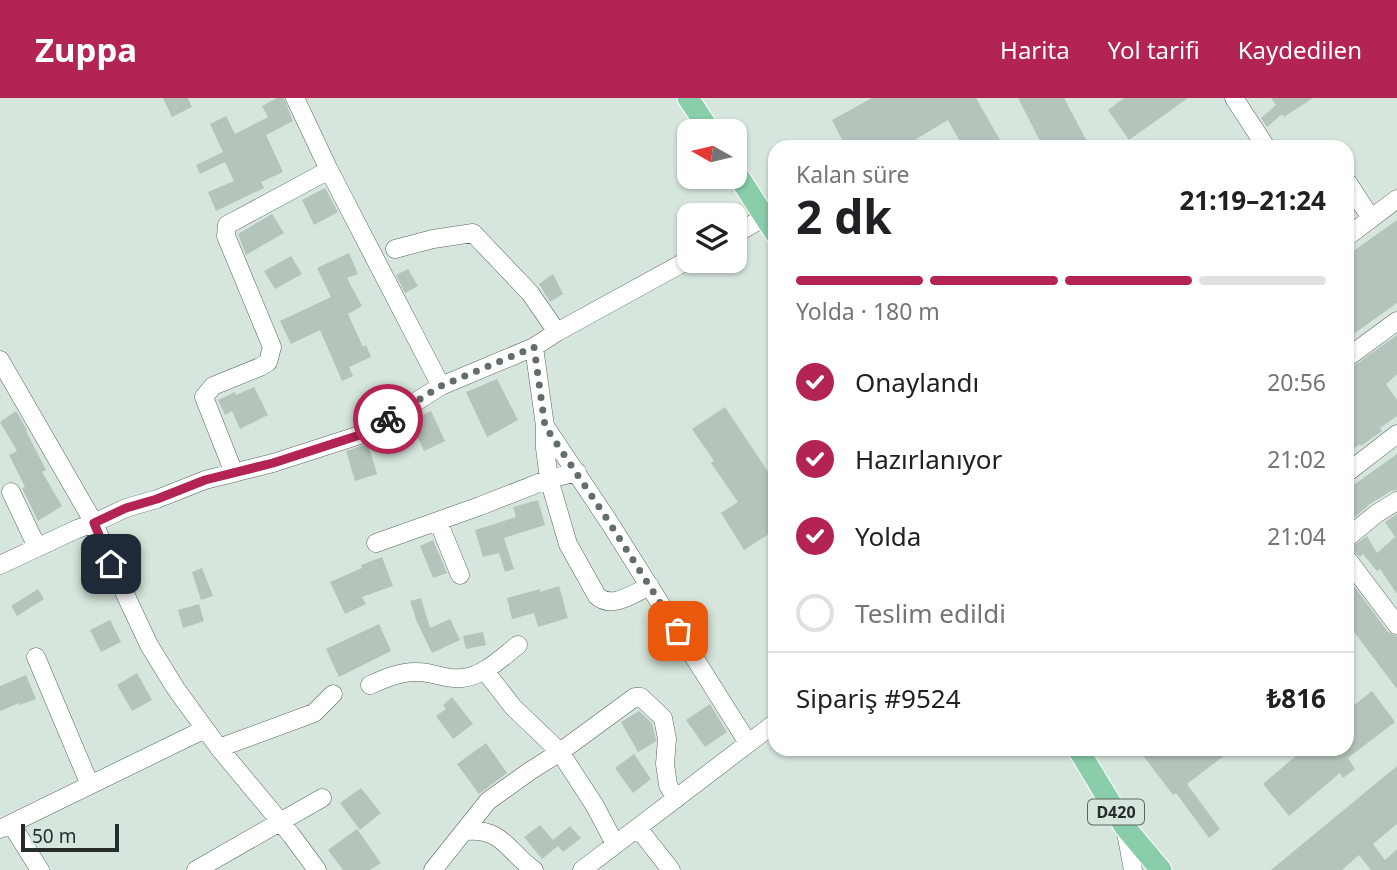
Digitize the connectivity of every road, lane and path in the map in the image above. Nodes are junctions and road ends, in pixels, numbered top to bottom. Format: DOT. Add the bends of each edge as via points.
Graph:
graph roads {
  1 [pos="295,98"];
  2 [pos="688,98"];
  3 [pos="1234,98"];
  4 [pos="701,119"];
  5 [pos="1261,140"];
  6 [pos="329,170"];
  7 [pos="747,189"];
  8 [pos="1354,192"];
  9 [pos="1397,199"];
  10 [pos="1371,218"];
  11 [pos="768,222"];
  12 [pos="768,226"];
  13 [pos="747,231"];
  14 [pos="1354,231"];
  15 [pos="395,249"];
  16 [pos="677,266"];
  17 [pos="1397,321"];
  18 [pos="557,332"];
  19 [pos="534,347"];
  20 [pos="1354,353"];
  21 [pos="0,359"];
  22 [pos="441,386"];
  23 [pos="545,426"];
  24 [pos="1397,434"];
  25 [pos="1354,467"];
  26 [pos="577,472"];
  27 [pos="234,473"];
  28 [pos="549,479"];
  29 [pos="11,492"];
  30 [pos="1397,501"];
  31 [pos="438,521"];
  32 [pos="94,523"];
  33 [pos="1354,532"];
  34 [pos="376,543"];
  35 [pos="37,547"];
  36 [pos="0,565"];
  37 [pos="1354,568"];
  38 [pos="460,575"];
  39 [pos="650,586"];
  40 [pos="1397,625"];
  41 [pos="518,645"];
  42 [pos="36,657"];
  43 [pos="485,671"];
  44 [pos="370,685"];
  45 [pos="333,694"];
  46 [pos="768,728"];
  47 [pos="205,729"];
  48 [pos="748,743"];
  49 [pos="219,748"];
  50 [pos="560,752"];
  51 [pos="1082,756"];
  52 [pos="90,785"];
  53 [pos="322,798"];
  54 [pos="676,799"];
  55 [pos="280,823"];
  56 [pos="5,827"];
  57 [pos="1125,827"];
  58 [pos="638,828"];
  59 [pos="466,831"];
  60 [pos="615,844"];
  61 [pos="40,870"];
  62 [pos="196,870"];
  63 [pos="317,870"];
  64 [pos="433,870"];
  65 [pos="534,870"];
  66 [pos="582,870"];
  67 [pos="671,870"];
  68 [pos="1133,870"];
  69 [pos="1161,870"];
  1 -- 6 [label="street"];
  2 -- 4 [label="main road"];
  3 -- 5 [label="street"];
  6 -- 22 [label="street"];
  6 -- 27 [label="street" via="227,225 226,236 272,347 268,362 213,386 204,397"];
  7 -- 11 [label="main road"];
  8 -- 10 [label="street"];
  9 -- 10 [label="street"];
  10 -- 14 [label="street"];
  12 -- 13 [label="street"];
  15 -- 18 [label="street" via="473,233 530,293"];
  16 -- 18 [label="street"];
  17 -- 20 [label="street"];
  18 -- 19 [label="street"];
  19 -- 22 [label="street"];
  19 -- 23 [label="street"];
  21 -- 32 [label="street"];
  22 -- 27 [label="street" via="366,433"];
  23 -- 26 [label="street"];
  23 -- 28 [label="street"];
  24 -- 25 [label="street"];
  26 -- 28 [label="street"];
  26 -- 39 [label="street"];
  27 -- 32 [label="street"];
  28 -- 31 [label="street"];
  28 -- 39 [label="street" via="568,544 597,596 614,602"];
  29 -- 35 [label="street"];
  30 -- 33 [label="street"];
  31 -- 34 [label="street"];
  31 -- 38 [label="street"];
  32 -- 35 [label="street"];
  32 -- 47 [label="street" via="149,645"];
  35 -- 36 [label="street"];
  37 -- 40 [label="street"];
  39 -- 48 [label="street"];
  41 -- 43 [label="street"];
  42 -- 52 [label="street"];
  43 -- 44 [label="street" via="463,678 418,671"];
  43 -- 50 [label="street" via="513,707"];
  45 -- 49 [label="street" via="314,713"];
  46 -- 48 [label="street"];
  47 -- 49 [label="street"];
  47 -- 52 [label="street"];
  48 -- 54 [label="street"];
  49 -- 55 [label="street"];
  50 -- 54 [label="street" via="641,697 663,718 668,785"];
  50 -- 59 [label="street" via="488,801"];
  50 -- 60 [label="street"];
  51 -- 57 [label="main road, D420"];
  52 -- 56 [label="street"];
  53 -- 55 [label="street"];
  54 -- 58 [label="street"];
  55 -- 62 [label="street"];
  55 -- 63 [label="street"];
  56 -- 61 [label="street"];
  57 -- 68 [label="street"];
  57 -- 69 [label="main road, D420"];
  58 -- 60 [label="street"];
  58 -- 67 [label="street"];
  59 -- 64 [label="street"];
  59 -- 65 [label="street" via="492,833"];
  60 -- 66 [label="street"];
}
